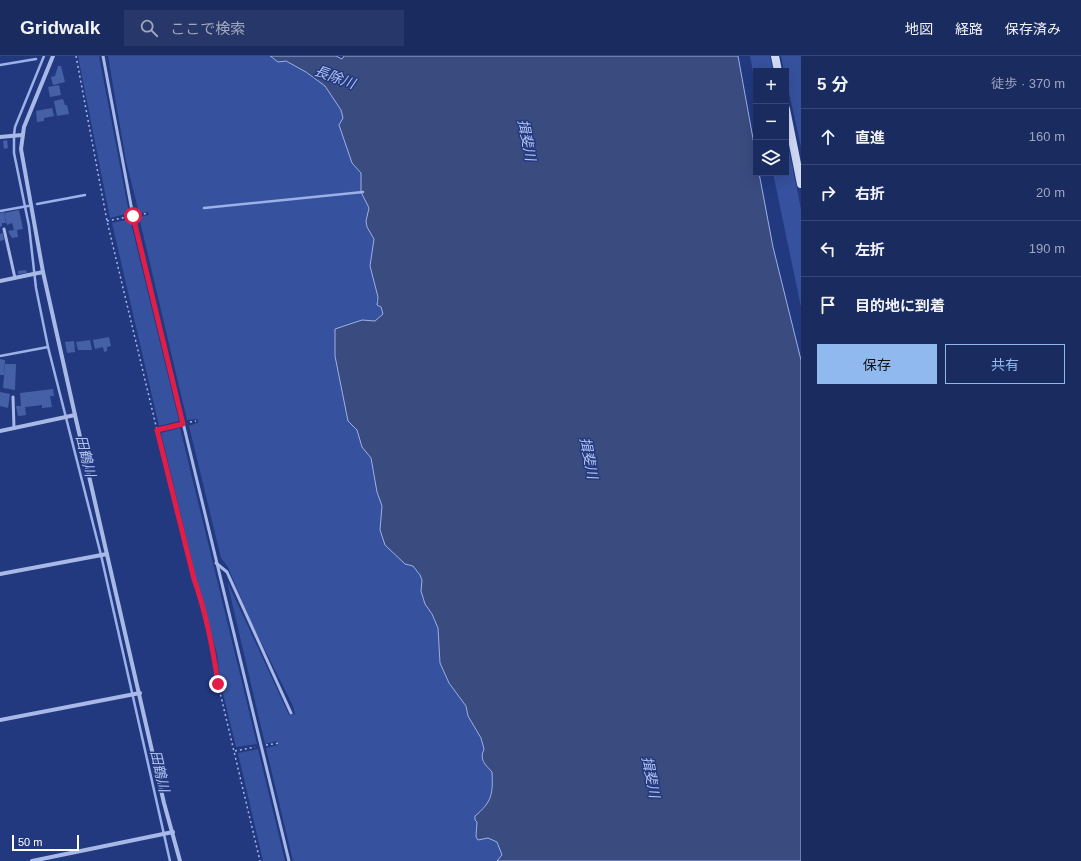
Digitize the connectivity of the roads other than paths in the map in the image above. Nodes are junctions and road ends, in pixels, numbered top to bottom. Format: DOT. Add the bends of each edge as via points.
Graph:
graph roads {
  1 [pos="53,56"];
  2 [pos="103,56"];
  3 [pos="775,56"];
  4 [pos="777,68"];
  5 [pos="789,124"];
  6 [pos="20,135"];
  7 [pos="0,137"];
  8 [pos="801,184"];
  9 [pos="4,229"];
  10 [pos="42,273"];
  11 [pos="15,278"];
  12 [pos="0,281"];
  13 [pos="13,397"];
  14 [pos="73,415"];
  15 [pos="14,428"];
  16 [pos="0,431"];
  17 [pos="106,554"];
  18 [pos="216,563"];
  19 [pos="0,574"];
  20 [pos="139,693"];
  21 [pos="291,713"];
  22 [pos="0,720"];
  23 [pos="172,832"];
  24 [pos="32,861"];
  25 [pos="180,861"];
  26 [pos="289,861"];
  1 -- 6 [label="street"];
  2 -- 18 [label="lane" via="133,216"];
  3 -- 4 [label="main road"];
  5 -- 8 [label="main road"];
  6 -- 7 [label="street"];
  6 -- 10 [label="street"];
  9 -- 11 [label="lane"];
  10 -- 11 [label="street"];
  10 -- 14 [label="street"];
  11 -- 12 [label="street"];
  13 -- 15 [label="lane"];
  14 -- 15 [label="street"];
  14 -- 17 [label="street"];
  15 -- 16 [label="street"];
  17 -- 19 [label="street"];
  17 -- 20 [label="street"];
  18 -- 21 [label="lane" via="227,572"];
  18 -- 26 [label="lane"];
  20 -- 22 [label="street"];
  20 -- 23 [label="street"];
  23 -- 24 [label="street"];
  23 -- 25 [label="street"];
}
